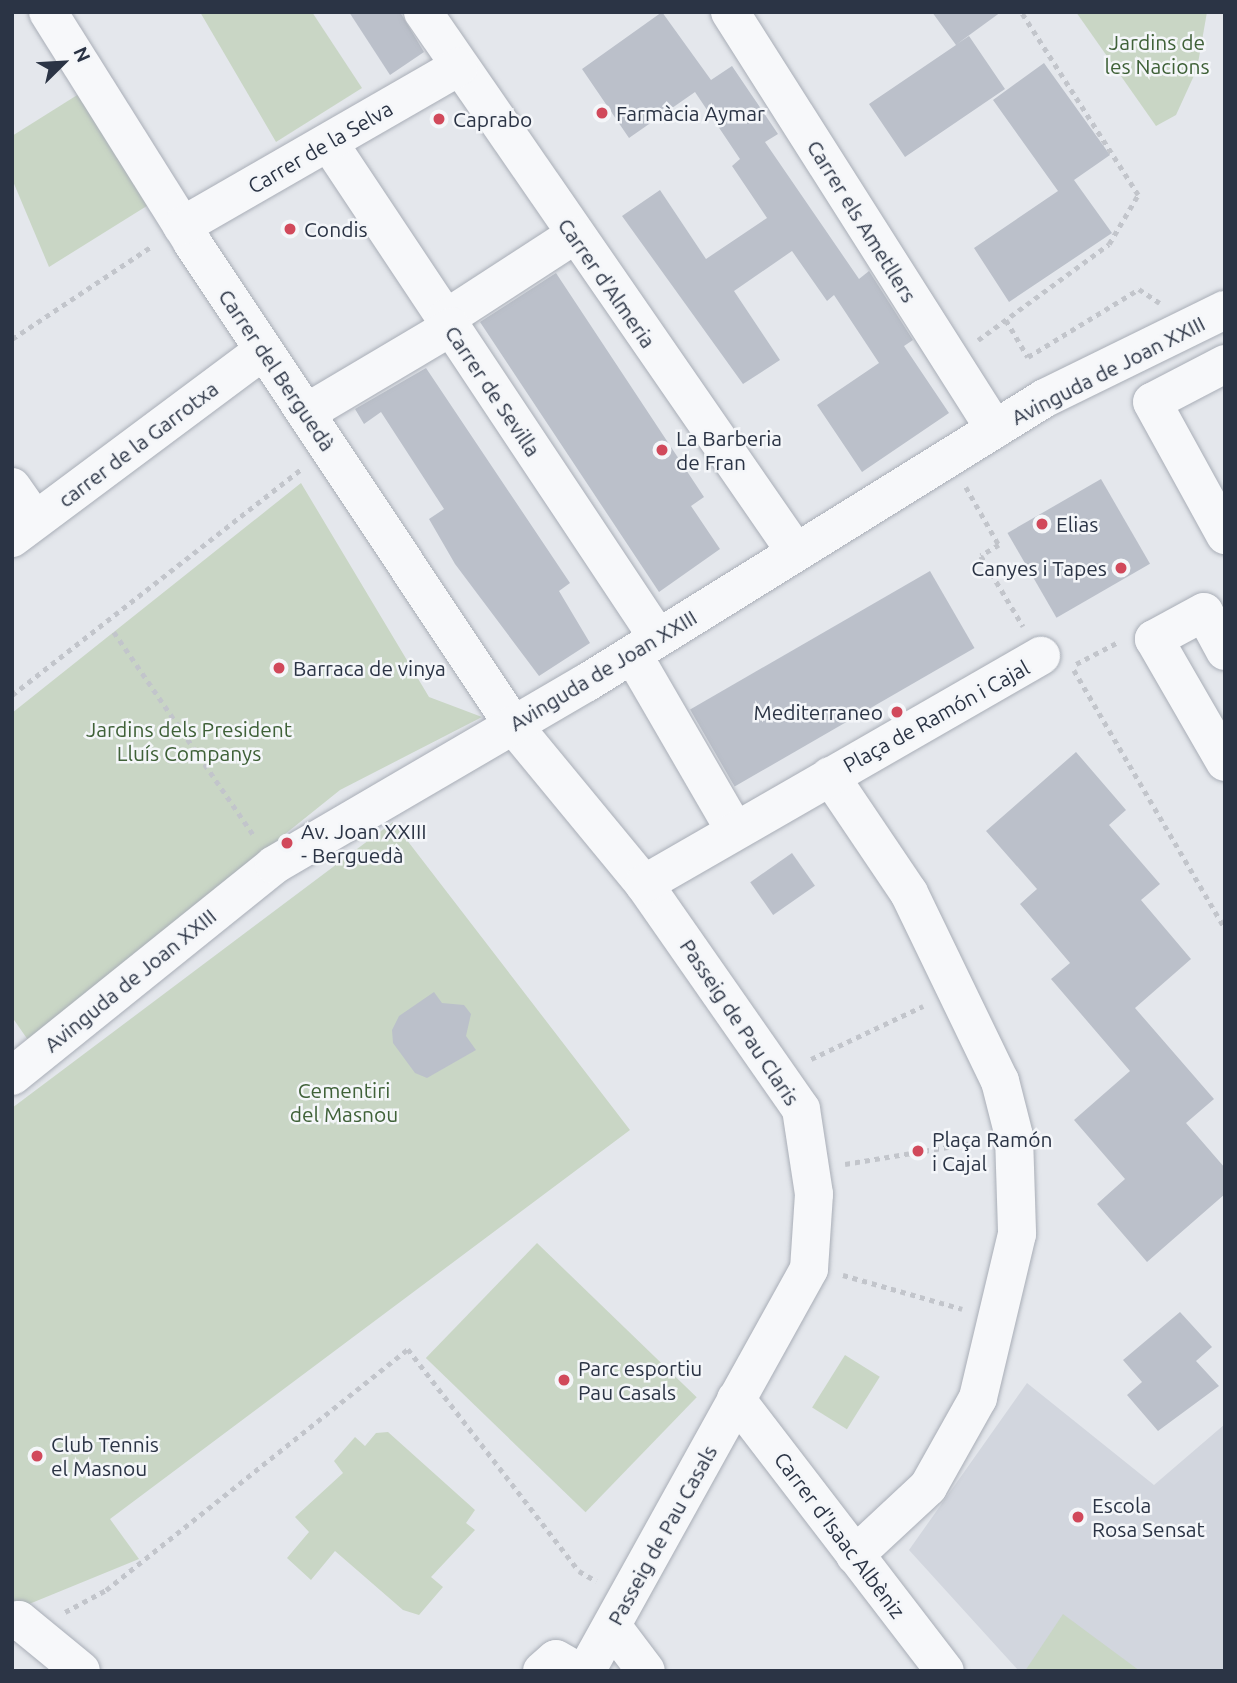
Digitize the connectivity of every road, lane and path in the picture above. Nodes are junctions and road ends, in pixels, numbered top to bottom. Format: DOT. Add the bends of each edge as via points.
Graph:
graph roads {
  1 [pos="48,12"];
  2 [pos="423,12"];
  3 [pos="730,12"];
  4 [pos="1021,12"];
  5 [pos="458,67"];
  6 [pos="329,143"];
  7 [pos="182,226"];
  8 [pos="573,236"];
  9 [pos="1169,308"];
  10 [pos="1225,310"];
  11 [pos="1006,320"];
  12 [pos="448,323"];
  13 [pos="12,338"];
  14 [pos="264,350"];
  15 [pos="951,360"];
  16 [pos="1225,364"];
  17 [pos="306,413"];
  18 [pos="995,429"];
  19 [pos="329,447"];
  20 [pos="949,457"];
  21 [pos="12,487"];
  22 [pos="24,529"];
  23 [pos="1225,535"];
  24 [pos="795,551"];
  25 [pos="114,632"];
  26 [pos="645,647"];
  27 [pos="1225,651"];
  28 [pos="1057,661"];
  29 [pos="12,695"];
  30 [pos="513,724"];
  31 [pos="1225,762"];
  32 [pos="830,776"];
  33 [pos="240,815"];
  34 [pos="735,831"];
  35 [pos="644,884"];
  36 [pos="1225,928"];
  37 [pos="959,989"];
  38 [pos="777,1074"];
  39 [pos="12,1076"];
  40 [pos="1014,1136"];
  41 [pos="861,1160"];
  42 [pos="862,1278"];
  43 [pos="1000,1321"];
  44 [pos="736,1399"];
  45 [pos="855,1555"];
  46 [pos="620,1613"];
  47 [pos="22,1626"];
  48 [pos="81,1671"];
  49 [pos="542,1671"];
  50 [pos="577,1671"];
  51 [pos="586,1671"];
  52 [pos="646,1671"];
  53 [pos="945,1671"];
  1 -- 7 [label="street, Carrer del Berguedà"];
  2 -- 5 [label="street, Carrer d'Almeria"];
  3 -- 15 [label="street, Carrer els Ametllers"];
  4 -- 11 [label="path" via="1138,195 1109,244"];
  5 -- 6 [label="street, Carrer de la Selva"];
  5 -- 8 [label="street, Carrer d'Almeria"];
  6 -- 7 [label="street, Carrer de la Selva"];
  6 -- 12 [label="street, Carrer de Sevilla"];
  7 -- 13 [label="path"];
  7 -- 14 [label="street, Carrer del Berguedà"];
  8 -- 12 [label="street"];
  8 -- 24 [label="street, Carrer d'Almeria"];
  9 -- 11 [label="path" via="1139,289 1028,357"];
  10 -- 18 [label="street, Avinguda de Joan XXIII" via="1045,398"];
  11 -- 15 [label="path"];
  12 -- 17 [label="street"];
  12 -- 26 [label="street, Carrer de Sevilla"];
  14 -- 17 [label="street, Carrer del Berguedà"];
  14 -- 22 [label="street, carrer de la Garrotxa"];
  15 -- 18 [label="street, Carrer els Ametllers"];
  16 -- 23 [label="street" via="1152,402"];
  17 -- 19 [label="street, Carrer del Berguedà"];
  18 -- 20 [label="street, Avinguda de Joan XXIII"];
  19 -- 29 [label="path"];
  19 -- 30 [label="street, Carrer del Berguedà"];
  20 -- 24 [label="street, Avinguda de Joan XXIII"];
  20 -- 28 [label="path" via="999,545 981,556"];
  21 -- 22 [label="street"];
  24 -- 26 [label="street, Avinguda de Joan XXIII"];
  25 -- 33 [label="path"];
  26 -- 30 [label="street, Avinguda de Joan XXIII"];
  26 -- 34 [label="street, Carrer de Sevilla"];
  27 -- 31 [label="street" via="1204,612 1154,639"];
  28 -- 32 [label="street, Plaça de Ramón i Cajal"];
  28 -- 36 [label="path"];
  30 -- 35 [label="street, Passeig de Pau Claris"];
  30 -- 39 [label="street, Avinguda de Joan XXIII" via="274,865"];
  32 -- 34 [label="street, Plaça de Ramón i Cajal"];
  32 -- 37 [label="street, Plaça de Ramón i Cajal" via="909,893"];
  34 -- 35 [label="street, Plaça de Ramón i Cajal"];
  35 -- 38 [label="street, Passeig de Pau Claris"];
  37 -- 38 [label="path"];
  37 -- 40 [label="street, Plaça de Ramón i Cajal" via="1000,1081"];
  38 -- 44 [label="street, Passeig de Pau Claris" via="803,1121 814,1194 809,1269"];
  40 -- 41 [label="path"];
  40 -- 43 [label="street, Plaça de Ramón i Cajal" via="1017,1234"];
  42 -- 43 [label="path"];
  43 -- 45 [label="street, Plaça de Ramón i Cajal" via="978,1398 928,1487"];
  44 -- 45 [label="street, Carrer d'Isaac Albèniz"];
  44 -- 46 [label="street, Passeig de Pau Casals"];
  45 -- 53 [label="street, Carrer d'Isaac Albèniz"];
  46 -- 47 [label="path" via="579,1571 408,1349 106,1590"];
  46 -- 51 [label="street, Passeig de Pau Casals"];
  46 -- 52 [label="street"];
  47 -- 48 [label="street"];
  49 -- 50 [label="street" via="556,1660"];
}
